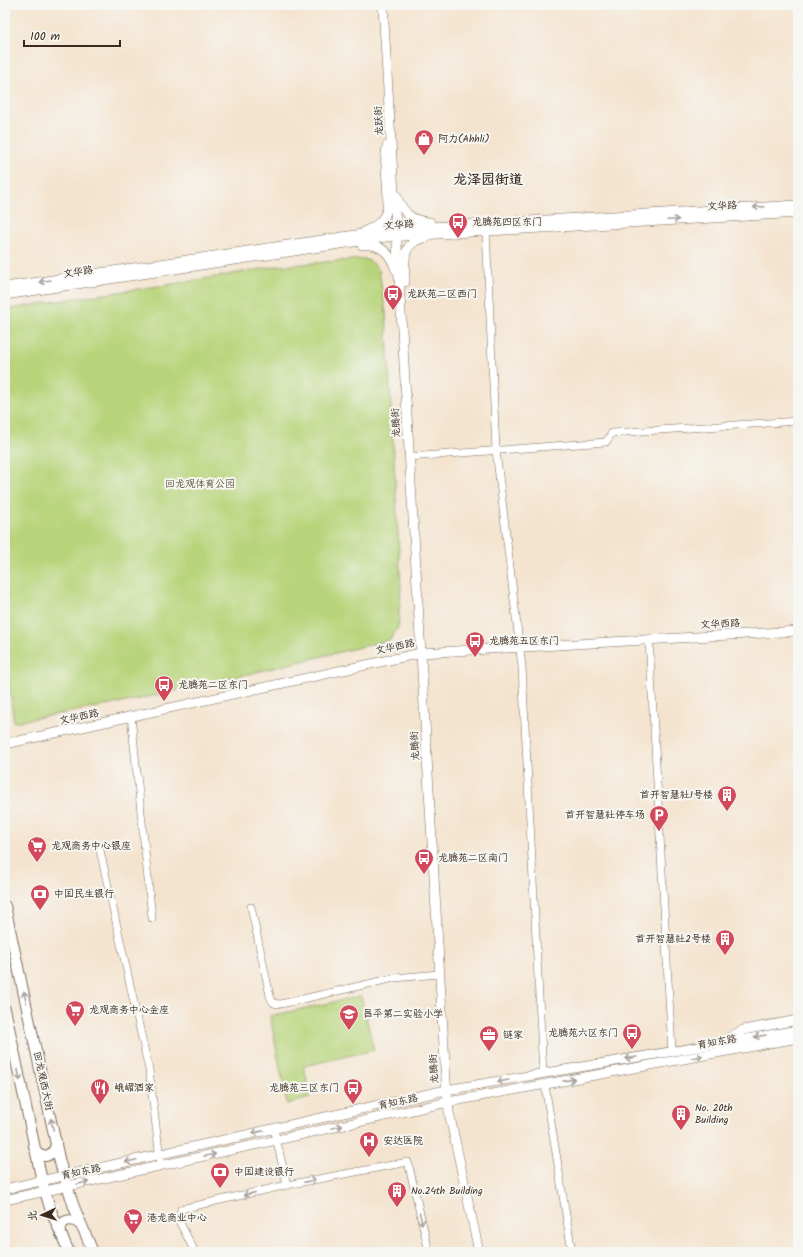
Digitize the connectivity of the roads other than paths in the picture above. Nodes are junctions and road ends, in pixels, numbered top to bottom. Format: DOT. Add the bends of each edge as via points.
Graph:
graph roads {
  1 [pos="383,5"];
  2 [pos="390,115"];
  3 [pos="393,174"];
  4 [pos="797,207"];
  5 [pos="767,214"];
  6 [pos="798,216"];
  7 [pos="486,227"];
  8 [pos="396,232"];
  9 [pos="346,236"];
  10 [pos="298,250"];
  11 [pos="5,287"];
  12 [pos="5,295"];
  13 [pos="400,300"];
  14 [pos="401,319"];
  15 [pos="798,420"];
  16 [pos="496,450"];
  17 [pos="409,457"];
  18 [pos="798,631"];
  19 [pos="649,639"];
  20 [pos="520,647"];
  21 [pos="421,653"];
  22 [pos="131,716"];
  23 [pos="5,744"];
  24 [pos="100,850"];
  25 [pos="5,906"];
  26 [pos="251,907"];
  27 [pos="152,918"];
  28 [pos="439,974"];
  29 [pos="5,1009"];
  30 [pos="798,1020"];
  31 [pos="798,1030"];
  32 [pos="798,1038"];
  33 [pos="798,1045"];
  34 [pos="714,1049"];
  35 [pos="672,1051"];
  36 [pos="544,1074"];
  37 [pos="545,1085"];
  38 [pos="446,1090"];
  39 [pos="448,1102"];
  40 [pos="274,1129"];
  41 [pos="277,1140"];
  42 [pos="56,1141"];
  43 [pos="34,1147"];
  44 [pos="160,1154"];
  45 [pos="161,1166"];
  46 [pos="64,1176"];
  47 [pos="42,1181"];
  48 [pos="287,1185"];
  49 [pos="67,1186"];
  50 [pos="5,1189"];
  51 [pos="45,1192"];
  52 [pos="5,1200"];
  53 [pos="82,1227"];
  54 [pos="61,1234"];
  55 [pos="68,1252"];
  56 [pos="93,1252"];
  57 [pos="195,1252"];
  58 [pos="429,1252"];
  59 [pos="479,1252"];
  60 [pos="572,1252"];
  1 -- 2 [label="street, 龙跃街"];
  2 -- 3 [label="street, 龙跃街"];
  2 -- 9 [label="street" via="386,159 387,210 373,227"];
  3 -- 7 [label="street" via="399,201 405,212 413,218 432,222 458,221"];
  3 -- 8 [label="street, 龙跃街"];
  4 -- 5 [label="street, 文华路"];
  4 -- 7 [label="street, 文华路, one-way"];
  5 -- 6 [label="street"];
  7 -- 5 [label="street, 文华路, one-way"];
  7 -- 8 [label="street, 文华路"];
  7 -- 14 [label="street" via="459,235 423,238 410,245 405,257"];
  7 -- 16 [label="street"];
  8 -- 9 [label="street, 文华路"];
  8 -- 10 [label="street, 文华路"];
  8 -- 13 [label="street, 龙腾街"];
  9 -- 11 [label="street, 文华路, one-way"];
  10 -- 12 [label="street, 文华路"];
  10 -- 13 [label="street" via="367,244 379,247 393,262"];
  13 -- 14 [label="street, 龙腾街"];
  14 -- 17 [label="street, 龙腾街"];
  15 -- 16 [label="street" via="612,433 606,442"];
  16 -- 17 [label="street"];
  16 -- 20 [label="street"];
  17 -- 21 [label="street, 龙腾街"];
  18 -- 19 [label="street, 文华西路"];
  19 -- 20 [label="street, 文华西路"];
  19 -- 35 [label="street"];
  20 -- 21 [label="street, 文华西路"];
  20 -- 36 [label="street"];
  21 -- 22 [label="street, 文华西路"];
  21 -- 28 [label="street, 龙腾街"];
  22 -- 23 [label="street, 文华西路"];
  22 -- 27 [label="street"];
  24 -- 44 [label="street" via="149,1070"];
  42 -- 25 [label="main road, 回龙观西大街, one-way"];
  26 -- 28 [label="street" via="271,1001 275,1004 394,978"];
  28 -- 38 [label="street, 龙腾街"];
  29 -- 43 [label="main road, one-way"];
  30 -- 34 [label="street" via="743,1030 720,1042"];
  31 -- 34 [label="street, 育知东路, one-way"];
  32 -- 34 [label="street, 育知东路"];
  33 -- 34 [label="street" via="753,1053"];
  34 -- 35 [label="street, 育知东路"];
  37 -- 34 [label="street, 育知东路, one-way"];
  35 -- 36 [label="street, 育知东路, one-way"];
  36 -- 38 [label="street, 育知东路, one-way"];
  37 -- 39 [label="street, 育知东路"];
  37 -- 60 [label="street"];
  38 -- 39 [label="street, 龙腾街"];
  38 -- 40 [label="street, 育知东路"];
  41 -- 39 [label="street, 育知东路, one-way"];
  39 -- 59 [label="street, 龙腾街"];
  40 -- 41 [label="street"];
  40 -- 44 [label="street, 育知东路, one-way"];
  45 -- 41 [label="street, 育知东路, one-way"];
  41 -- 48 [label="street"];
  42 -- 43 [label="main road" via="54,1151 48,1156 39,1154"];
  42 -- 46 [label="main road, 回龙观西大街"];
  43 -- 47 [label="main road"];
  44 -- 45 [label="street"];
  44 -- 46 [label="street, 育知东路, one-way"];
  49 -- 45 [label="street, 育知东路, one-way"];
  46 -- 47 [label="street, 育知东路"];
  46 -- 49 [label="main road, 回龙观西大街"];
  47 -- 50 [label="street, 育知东路"];
  47 -- 51 [label="main road"];
  48 -- 57 [label="street, one-way" via="181,1209 179,1221"];
  48 -- 58 [label="street, one-way" via="408,1162"];
  49 -- 51 [label="street, 育知东路"];
  49 -- 53 [label="main road, 回龙观西大街"];
  51 -- 52 [label="street, 育知东路"];
  51 -- 54 [label="main road"];
  53 -- 54 [label="main road" via="68,1220 61,1226"];
  53 -- 56 [label="main road, 回龙观西大街"];
  54 -- 55 [label="main road"];
}
